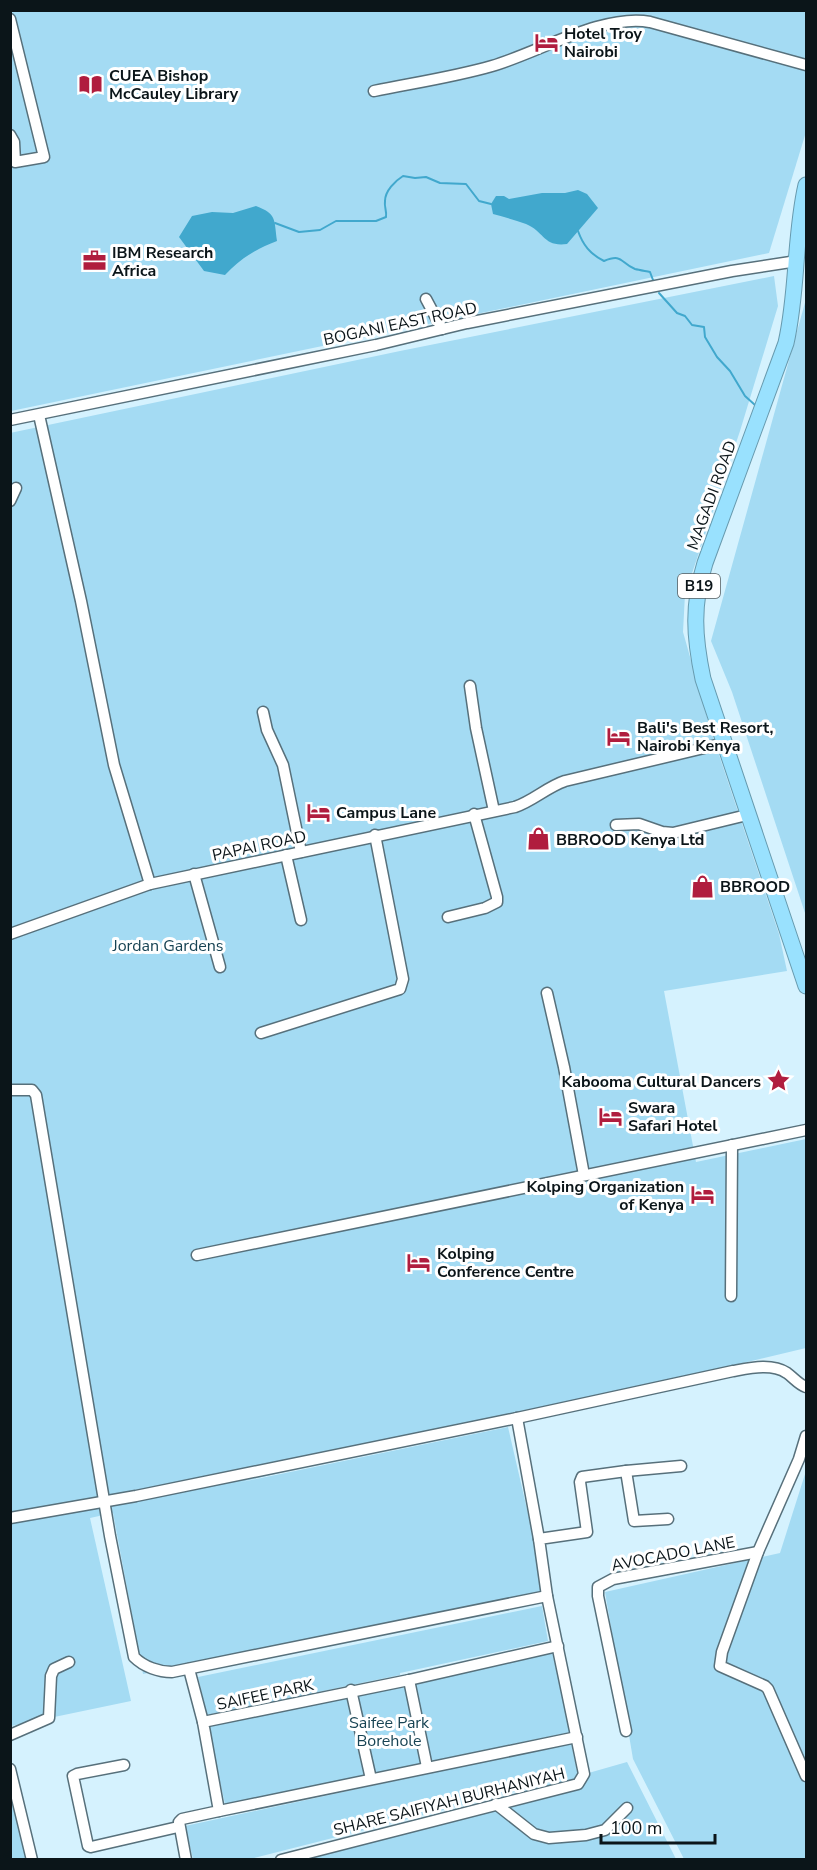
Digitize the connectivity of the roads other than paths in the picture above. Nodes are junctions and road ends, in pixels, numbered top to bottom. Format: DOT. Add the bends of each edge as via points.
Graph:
graph roads {
  1 [pos="10,19"];
  2 [pos="807,65"];
  3 [pos="374,91"];
  4 [pos="10,135"];
  5 [pos="807,185"];
  6 [pos="797,261"];
  7 [pos="426,299"];
  8 [pos="442,329"];
  9 [pos="39,414"];
  10 [pos="10,420"];
  11 [pos="16,488"];
  12 [pos="10,501"];
  13 [pos="470,686"];
  14 [pos="263,712"];
  15 [pos="725,743"];
  16 [pos="494,811"];
  17 [pos="474,814"];
  18 [pos="747,815"];
  19 [pos="616,825"];
  20 [pos="375,835"];
  21 [pos="301,852"];
  22 [pos="286,855"];
  23 [pos="194,874"];
  24 [pos="150,884"];
  25 [pos="448,917"];
  26 [pos="301,920"];
  27 [pos="10,934"];
  28 [pos="220,968"];
  29 [pos="807,986"];
  30 [pos="547,993"];
  31 [pos="261,1033"];
  32 [pos="10,1090"];
  33 [pos="807,1130"];
  34 [pos="732,1145"];
  35 [pos="584,1175"];
  36 [pos="197,1254"];
  37 [pos="731,1296"];
  38 [pos="807,1388"];
  39 [pos="517,1418"];
  40 [pos="807,1436"];
  41 [pos="681,1466"];
  42 [pos="626,1471"];
  43 [pos="104,1502"];
  44 [pos="10,1518"];
  45 [pos="668,1518"];
  46 [pos="539,1539"];
  47 [pos="758,1552"];
  48 [pos="547,1596"];
  49 [pos="558,1646"];
  50 [pos="69,1662"];
  51 [pos="189,1668"];
  52 [pos="409,1680"];
  53 [pos="351,1690"];
  54 [pos="203,1722"];
  55 [pos="626,1731"];
  56 [pos="10,1735"];
  57 [pos="577,1737"];
  58 [pos="124,1765"];
  59 [pos="427,1767"];
  60 [pos="10,1769"];
  61 [pos="807,1776"];
  62 [pos="371,1779"];
  63 [pos="496,1804"];
  64 [pos="627,1808"];
  65 [pos="219,1811"];
  66 [pos="178,1827"];
  67 [pos="32,1860"];
  68 [pos="186,1860"];
  69 [pos="281,1860"];
  1 -- 4 [label="street" via="44,157 15,162"];
  2 -- 3 [label="street" via="650,22 627,20 490,67"];
  5 -- 6 [label="highway, MAGADI ROAD / B19"];
  6 -- 8 [label="street, BOGANI EAST ROAD"];
  6 -- 15 [label="highway, MAGADI ROAD / B19" via="786,344 705,563 696,599 694,627 701,669"];
  7 -- 8 [label="street"];
  8 -- 9 [label="street, BOGANI EAST ROAD"];
  9 -- 10 [label="street, BOGANI EAST ROAD"];
  9 -- 24 [label="street" via="114,765"];
  11 -- 12 [label="street"];
  13 -- 16 [label="street"];
  14 -- 21 [label="street" via="283,765"];
  15 -- 16 [label="street, PAPAI ROAD" via="565,781 523,804"];
  15 -- 18 [label="highway, MAGADI ROAD / B19"];
  16 -- 17 [label="street, PAPAI ROAD"];
  17 -- 20 [label="street, PAPAI ROAD"];
  17 -- 25 [label="street" via="497,902"];
  18 -- 19 [label="street" via="673,832 639,824"];
  18 -- 29 [label="highway, MAGADI ROAD / B19"];
  20 -- 21 [label="street, PAPAI ROAD"];
  20 -- 31 [label="street" via="402,980 400,989"];
  21 -- 22 [label="street, PAPAI ROAD"];
  22 -- 23 [label="street, PAPAI ROAD"];
  22 -- 26 [label="street"];
  23 -- 24 [label="street, PAPAI ROAD"];
  23 -- 28 [label="street"];
  24 -- 27 [label="street, PAPAI ROAD"];
  30 -- 35 [label="street"];
  32 -- 43 [label="street" via="32,1090 36,1095"];
  33 -- 34 [label="street"];
  34 -- 35 [label="street"];
  34 -- 37 [label="street"];
  35 -- 36 [label="street"];
  38 -- 39 [label="street" via="777,1368 754,1368"];
  39 -- 43 [label="street"];
  39 -- 46 [label="street, SHARE SAIFIYAH BURHANIYAH"];
  40 -- 47 [label="street"];
  41 -- 42 [label="street"];
  42 -- 45 [label="street" via="634,1521"];
  42 -- 46 [label="street" via="581,1478 587,1532"];
  43 -- 44 [label="street"];
  43 -- 51 [label="street" via="134,1657 164,1672"];
  46 -- 48 [label="street, SHARE SAIFIYAH BURHANIYAH"];
  47 -- 55 [label="street, AVOCADO LANE" via="613,1579 598,1587"];
  47 -- 61 [label="street" via="720,1666 768,1689"];
  48 -- 49 [label="street, SHARE SAIFIYAH BURHANIYAH"];
  48 -- 51 [label="street"];
  49 -- 52 [label="street, SAIFEE PARK"];
  49 -- 57 [label="street, SHARE SAIFIYAH BURHANIYAH"];
  50 -- 56 [label="street" via="54,1669 51,1676 49,1718"];
  51 -- 54 [label="street"];
  52 -- 53 [label="street, SAIFEE PARK"];
  52 -- 59 [label="street"];
  53 -- 54 [label="street, SAIFEE PARK"];
  53 -- 62 [label="street"];
  54 -- 65 [label="street, SAIFEE PARK"];
  57 -- 59 [label="street"];
  57 -- 63 [label="street, SHARE SAIFIYAH BURHANIYAH" via="584,1774 578,1784"];
  58 -- 66 [label="street" via="73,1776 88,1845"];
  59 -- 62 [label="street"];
  60 -- 67 [label="street"];
  62 -- 65 [label="street"];
  63 -- 64 [label="street" via="534,1834 549,1838 605,1830"];
  63 -- 69 [label="street, SHARE SAIFIYAH BURHANIYAH"];
  65 -- 66 [label="street" via="182,1819"];
  66 -- 68 [label="street"];
}
